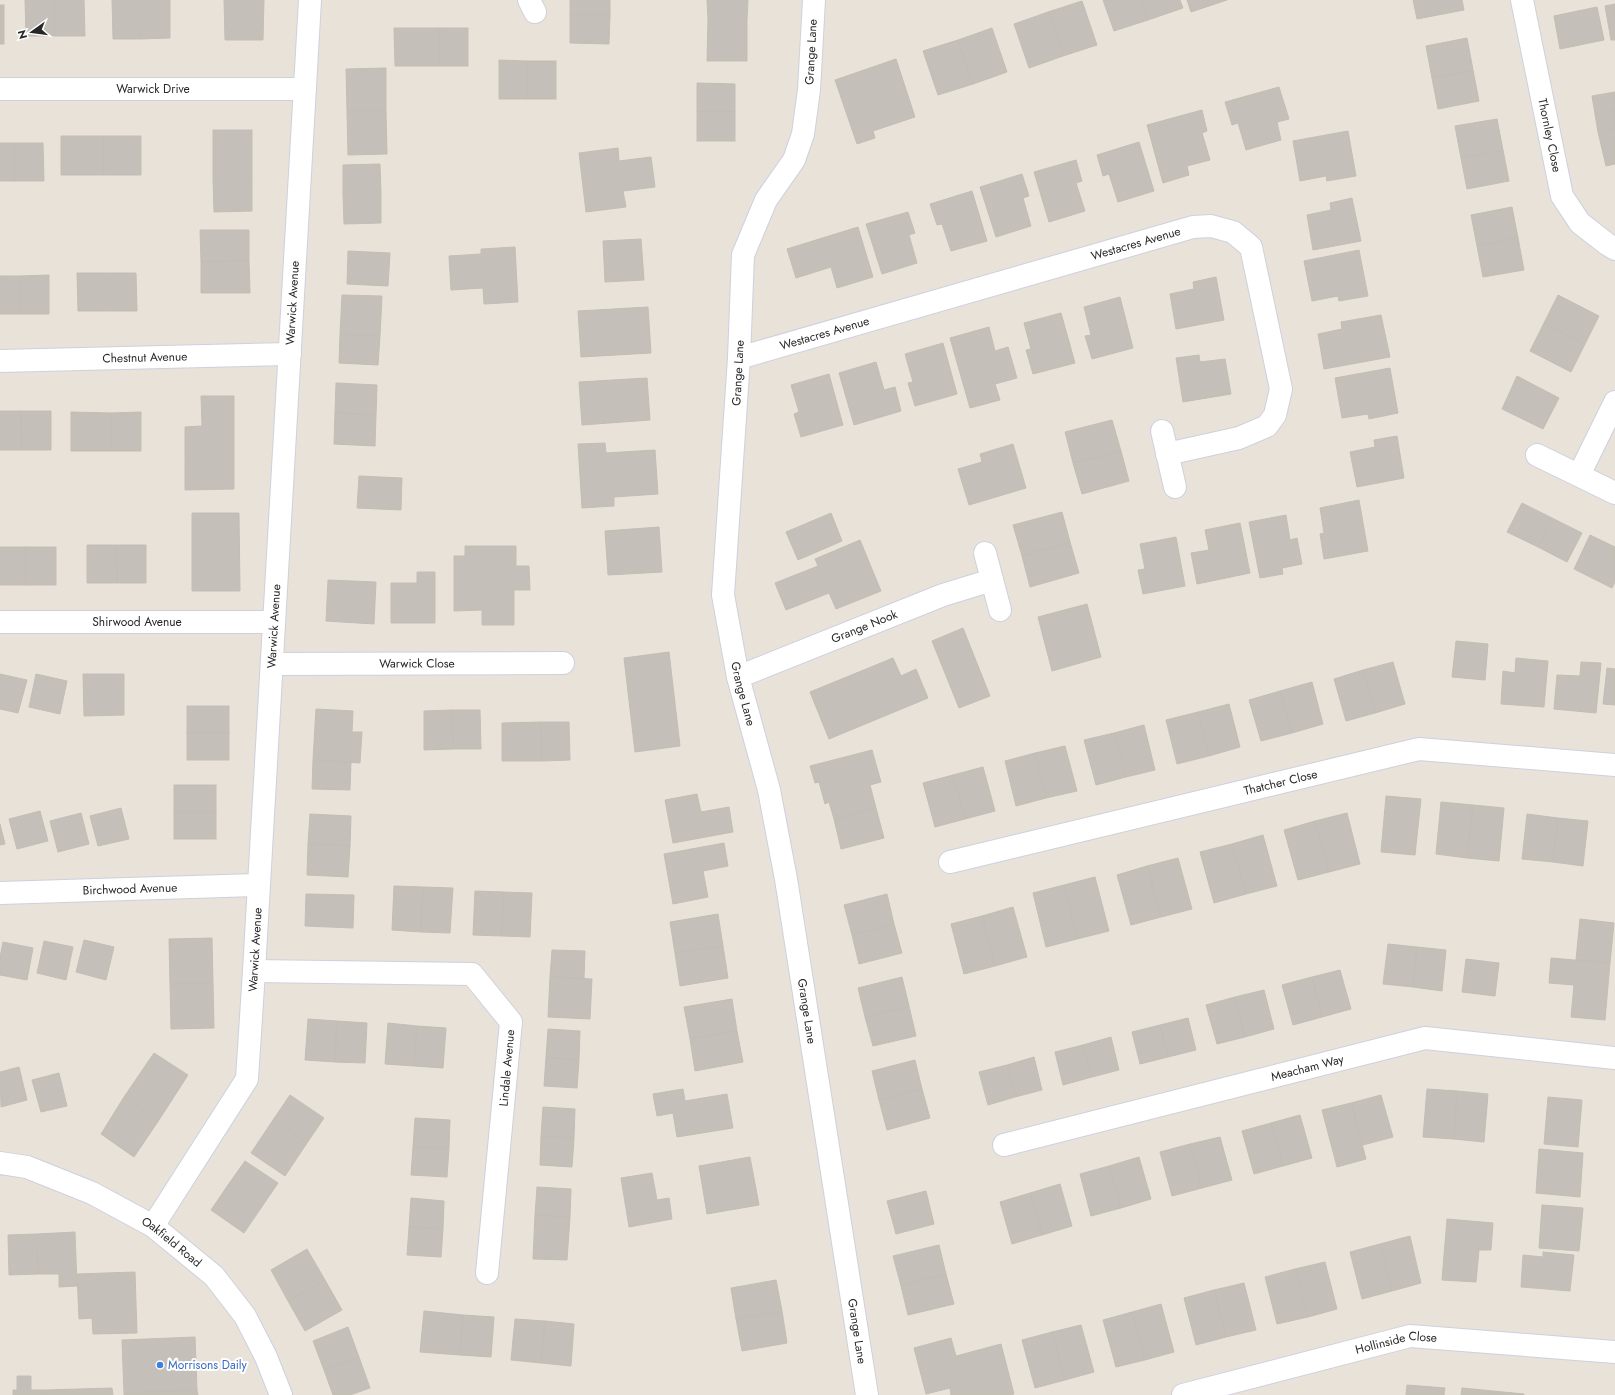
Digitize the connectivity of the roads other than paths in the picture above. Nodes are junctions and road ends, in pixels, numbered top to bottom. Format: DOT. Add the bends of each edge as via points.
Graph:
graph roads {
  1 [pos="310,0"];
  2 [pos="814,0"];
  3 [pos="1522,0"];
  4 [pos="0,89"];
  5 [pos="305,89"];
  6 [pos="1615,249"];
  7 [pos="290,354"];
  8 [pos="739,358"];
  9 [pos="0,361"];
  10 [pos="1615,402"];
  11 [pos="1162,431"];
  12 [pos="1167,454"];
  13 [pos="1537,455"];
  14 [pos="1579,476"];
  15 [pos="1175,487"];
  16 [pos="1615,494"];
  17 [pos="985,553"];
  18 [pos="992,580"];
  19 [pos="1000,610"];
  20 [pos="0,622"];
  21 [pos="274,622"];
  22 [pos="563,663"];
  23 [pos="272,664"];
  24 [pos="738,677"];
  25 [pos="1615,765"];
  26 [pos="950,862"];
  27 [pos="259,884"];
  28 [pos="0,893"];
  29 [pos="254,971"];
  30 [pos="1615,1058"];
  31 [pos="1004,1145"];
  32 [pos="0,1163"];
  33 [pos="153,1226"];
  34 [pos="487,1274"];
  35 [pos="1615,1352"];
  36 [pos="281,1395"];
  37 [pos="867,1395"];
  38 [pos="1183,1395"];
  1 -- 5 [label="street, Warwick Avenue"];
  2 -- 8 [label="street, Grange Lane" via="809,90 803,134 794,160 766,200 743,255"];
  3 -- 6 [label="street, Thornley Close" via="1562,196 1580,223"];
  4 -- 5 [label="street, Warwick Drive"];
  5 -- 7 [label="street, Warwick Avenue"];
  7 -- 9 [label="street, Chestnut Avenue"];
  7 -- 21 [label="street, Warwick Avenue"];
  8 -- 12 [label="street, Westacres Avenue" via="1193,227 1211,226 1233,232 1251,247 1282,389 1275,415 1267,426 1238,438"];
  8 -- 24 [label="street, Grange Lane" via="722,595"];
  10 -- 14 [label="street"];
  11 -- 12 [label="street"];
  12 -- 15 [label="street"];
  13 -- 14 [label="street"];
  14 -- 16 [label="street"];
  17 -- 18 [label="street"];
  18 -- 19 [label="street"];
  18 -- 24 [label="street, Grange Nook" via="943,595"];
  20 -- 21 [label="street, Shirwood Avenue"];
  21 -- 23 [label="street, Warwick Avenue"];
  22 -- 23 [label="street, Warwick Close"];
  23 -- 27 [label="street, Warwick Avenue"];
  24 -- 37 [label="street, Grange Lane" via="769,790 786,879"];
  25 -- 26 [label="street, Thatcher Close" via="1419,749"];
  27 -- 28 [label="street, Birchwood Avenue"];
  27 -- 29 [label="street, Warwick Avenue"];
  29 -- 33 [label="street, Warwick Avenue" via="246,1079"];
  29 -- 34 [label="street, Lindale Avenue" via="472,974 511,1022"];
  30 -- 31 [label="street, Meacham Way" via="1425,1038"];
  32 -- 33 [label="street, Oakfield Road" via="27,1167 92,1193"];
  33 -- 36 [label="street, Oakfield Road" via="214,1276 245,1316 266,1357"];
  35 -- 38 [label="street, Hollinside Close" via="1410,1336"];
}
